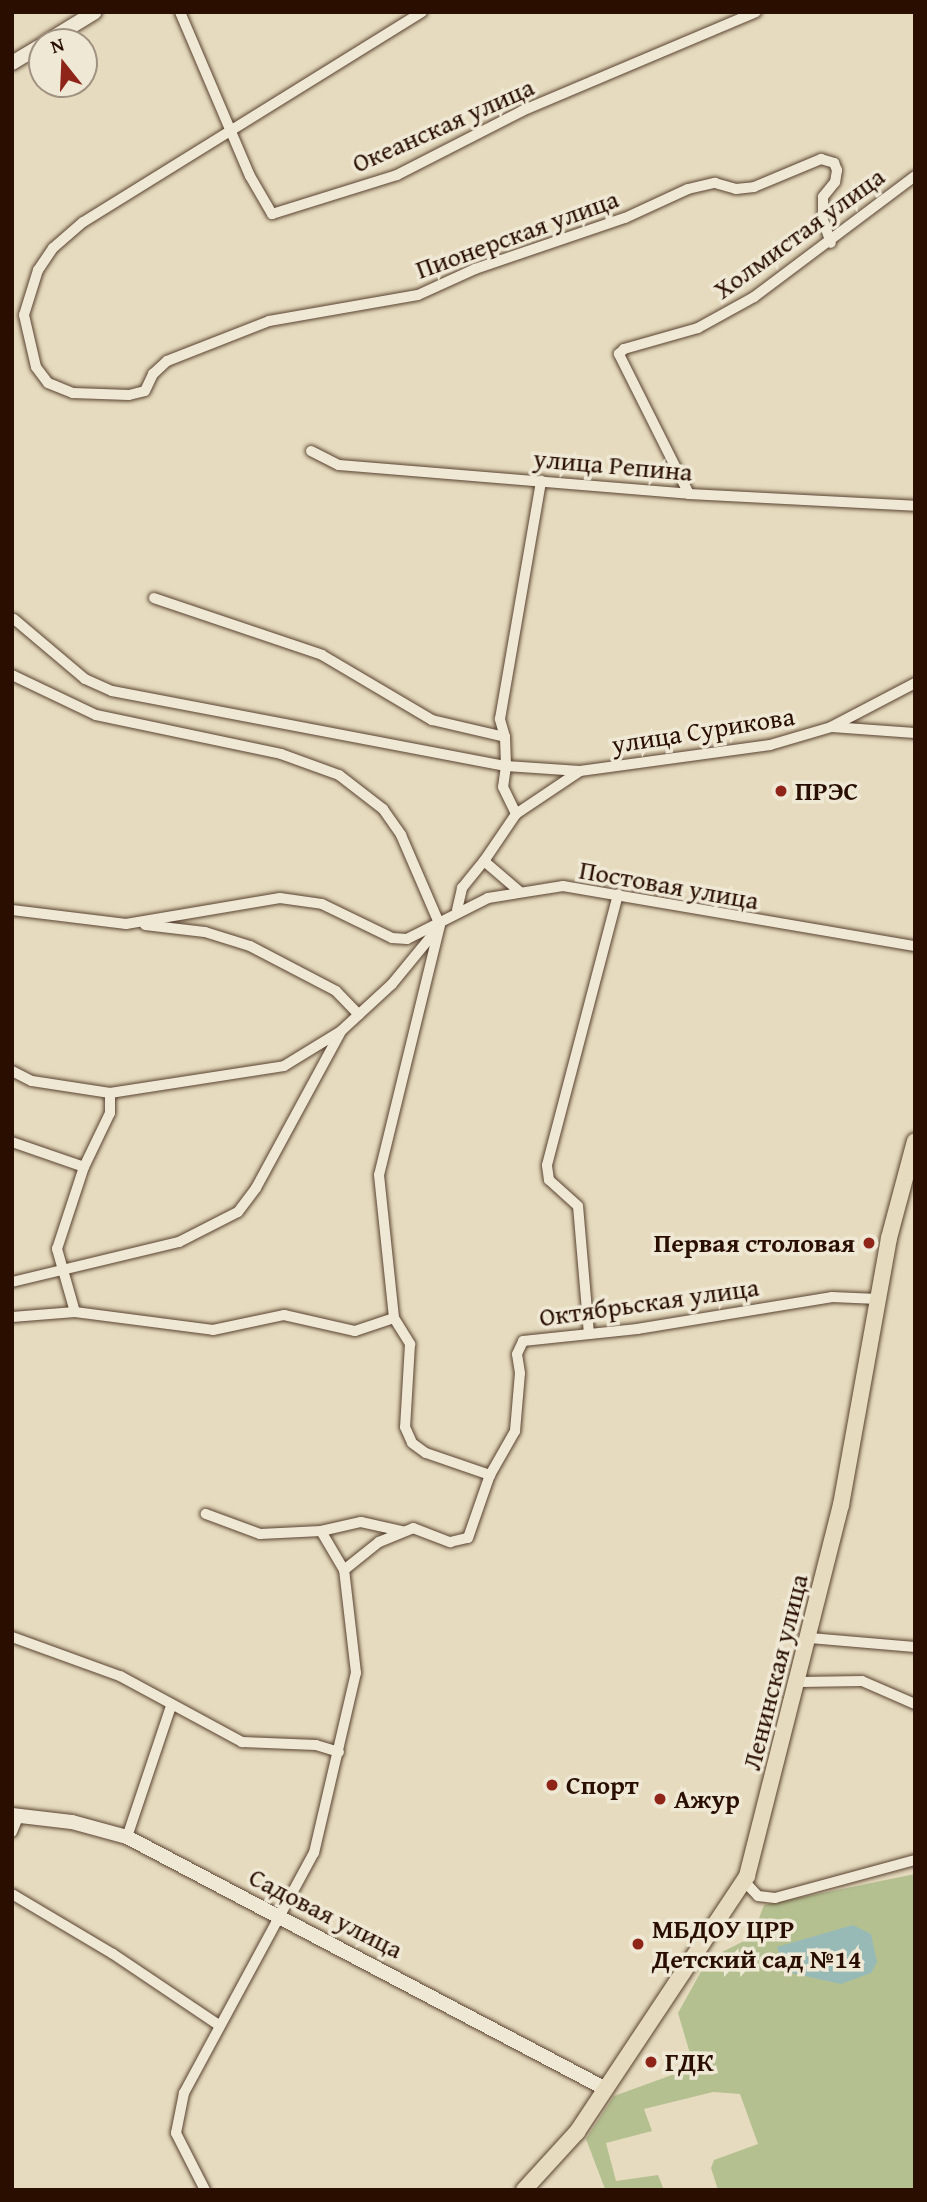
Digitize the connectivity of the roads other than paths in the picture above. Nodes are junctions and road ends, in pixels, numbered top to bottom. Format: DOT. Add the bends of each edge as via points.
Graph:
graph roads {
  1 [pos="95,12"];
  2 [pos="180,12"];
  3 [pos="422,12"];
  4 [pos="756,12"];
  5 [pos="69,28"];
  6 [pos="28,53"];
  7 [pos="12,63"];
  8 [pos="230,132"];
  9 [pos="915,176"];
  10 [pos="831,243"];
  11 [pos="311,452"];
  12 [pos="541,481"];
  13 [pos="689,494"];
  14 [pos="915,506"];
  15 [pos="154,598"];
  16 [pos="14,619"];
  17 [pos="12,675"];
  18 [pos="915,683"];
  19 [pos="831,727"];
  20 [pos="915,733"];
  21 [pos="505,737"];
  22 [pos="506,766"];
  23 [pos="580,771"];
  24 [pos="516,814"];
  25 [pos="484,861"];
  26 [pos="519,891"];
  27 [pos="618,894"];
  28 [pos="12,910"];
  29 [pos="457,911"];
  30 [pos="142,922"];
  31 [pos="440,925"];
  32 [pos="915,946"];
  33 [pos="359,1015"];
  34 [pos="341,1031"];
  35 [pos="12,1071"];
  36 [pos="110,1093"];
  37 [pos="915,1141"];
  38 [pos="12,1142"];
  39 [pos="85,1167"];
  40 [pos="60,1268"];
  41 [pos="12,1282"];
  42 [pos="878,1299"];
  43 [pos="75,1312"];
  44 [pos="12,1317"];
  45 [pos="394,1318"];
  46 [pos="589,1334"];
  47 [pos="490,1475"];
  48 [pos="206,1514"];
  49 [pos="321,1531"];
  50 [pos="403,1531"];
  51 [pos="344,1570"];
  52 [pos="12,1637"];
  53 [pos="810,1638"];
  54 [pos="915,1647"];
  55 [pos="800,1682"];
  56 [pos="915,1704"];
  57 [pos="171,1706"];
  58 [pos="339,1752"];
  59 [pos="15,1815"];
  60 [pos="12,1832"];
  61 [pos="127,1837"];
  62 [pos="915,1860"];
  63 [pos="745,1882"];
  64 [pos="12,1894"];
  65 [pos="283,1917"];
  66 [pos="217,2024"];
  67 [pos="606,2089"];
  68 [pos="205,2190"];
  69 [pos="524,2190"];
  1 -- 5 [label="street"];
  2 -- 8 [label="street, Океанская улица"];
  3 -- 8 [label="street"];
  4 -- 8 [label="street, Океанская улица" via="522,111 397,175 278,214 268,213"];
  6 -- 7 [label="street"];
  8 -- 10 [label="street, Пионерская улица" via="83,222 52,248 38,270 24,315 36,367 48,383 73,393 129,395 145,390 153,373 167,361 269,321 418,295 475,268 625,218 688,189 715,183 736,189 754,187 821,159 834,163 837,170 835,182 823,197 823,220"];
  9 -- 10 [label="street, Холмистая улица"];
  10 -- 13 [label="street, Холмистая улица" via="754,297 698,328 632,346 619,354"];
  11 -- 12 [label="street, улица Репина" via="340,465"];
  12 -- 13 [label="street, улица Репина"];
  12 -- 21 [label="street" via="500,719"];
  13 -- 14 [label="street, улица Репина"];
  15 -- 21 [label="street" via="322,655 432,720"];
  16 -- 22 [label="street" via="85,679 112,691"];
  17 -- 31 [label="street" via="96,715 281,754 339,775 383,809 401,835"];
  18 -- 19 [label="street, улица Сурикова"];
  19 -- 20 [label="street, улица Сурикова"];
  19 -- 23 [label="street, улица Сурикова" via="770,745"];
  21 -- 22 [label="street"];
  22 -- 23 [label="street"];
  22 -- 24 [label="street" via="503,787"];
  23 -- 24 [label="street"];
  24 -- 25 [label="street"];
  25 -- 26 [label="street"];
  25 -- 29 [label="street" via="462,888"];
  26 -- 27 [label="street, Постовая улица" via="563,887"];
  26 -- 29 [label="street, Постовая улица"];
  27 -- 32 [label="street, Постовая улица" via="758,923"];
  27 -- 46 [label="street" via="547,1165 550,1180 578,1206"];
  28 -- 30 [label="street, Постовая улица"];
  29 -- 31 [label="street, Постовая улица"];
  30 -- 31 [label="street, Постовая улица" via="280,898 322,904 392,938 407,939"];
  30 -- 33 [label="street, Постовая улица" via="205,932 250,946 335,991"];
  31 -- 33 [label="street" via="392,984"];
  31 -- 45 [label="street" via="379,1175"];
  33 -- 34 [label="street"];
  34 -- 36 [label="street" via="284,1066"];
  34 -- 40 [label="street" via="256,1188 237,1212 217,1226 166,1245"];
  35 -- 36 [label="street" via="32,1081"];
  36 -- 39 [label="street" via="110,1113"];
  37 -- 42 [label="main road, Ленинская улица"];
  38 -- 39 [label="street"];
  39 -- 40 [label="street" via="57,1249"];
  40 -- 41 [label="street"];
  40 -- 43 [label="street"];
  42 -- 46 [label="street, Октябрьская улица" via="832,1297"];
  42 -- 53 [label="main road, Ленинская улица" via="841,1505"];
  43 -- 44 [label="street"];
  43 -- 45 [label="street" via="212,1330 284,1315 355,1331"];
  45 -- 47 [label="street" via="410,1344 406,1436 426,1453"];
  46 -- 47 [label="street, Октябрьская улица" via="519,1345 515,1431"];
  47 -- 50 [label="street, Октябрьская улица" via="468,1538 450,1542 413,1528"];
  48 -- 49 [label="street" via="260,1534"];
  49 -- 50 [label="street" via="361,1522"];
  49 -- 51 [label="street"];
  50 -- 51 [label="street" via="379,1542"];
  51 -- 58 [label="street" via="356,1673"];
  52 -- 57 [label="street" via="120,1676"];
  53 -- 54 [label="street"];
  53 -- 55 [label="main road, Ленинская улица"];
  55 -- 56 [label="street" via="862,1681"];
  55 -- 63 [label="main road, Ленинская улица"];
  57 -- 58 [label="street" via="242,1742 316,1745"];
  57 -- 61 [label="street"];
  58 -- 65 [label="street" via="314,1853"];
  59 -- 60 [label="street"];
  59 -- 61 [label="street, Садовая улица" via="72,1822"];
  61 -- 65 [label="street, Садовая улица"];
  62 -- 63 [label="street" via="775,1898 758,1896"];
  63 -- 67 [label="main road, Ленинская улица"];
  64 -- 66 [label="street"];
  65 -- 66 [label="street"];
  65 -- 67 [label="street, Садовая улица"];
  66 -- 68 [label="street" via="184,2093 176,2133"];
  67 -- 69 [label="main road, Ленинская улица" via="575,2134"];
}
